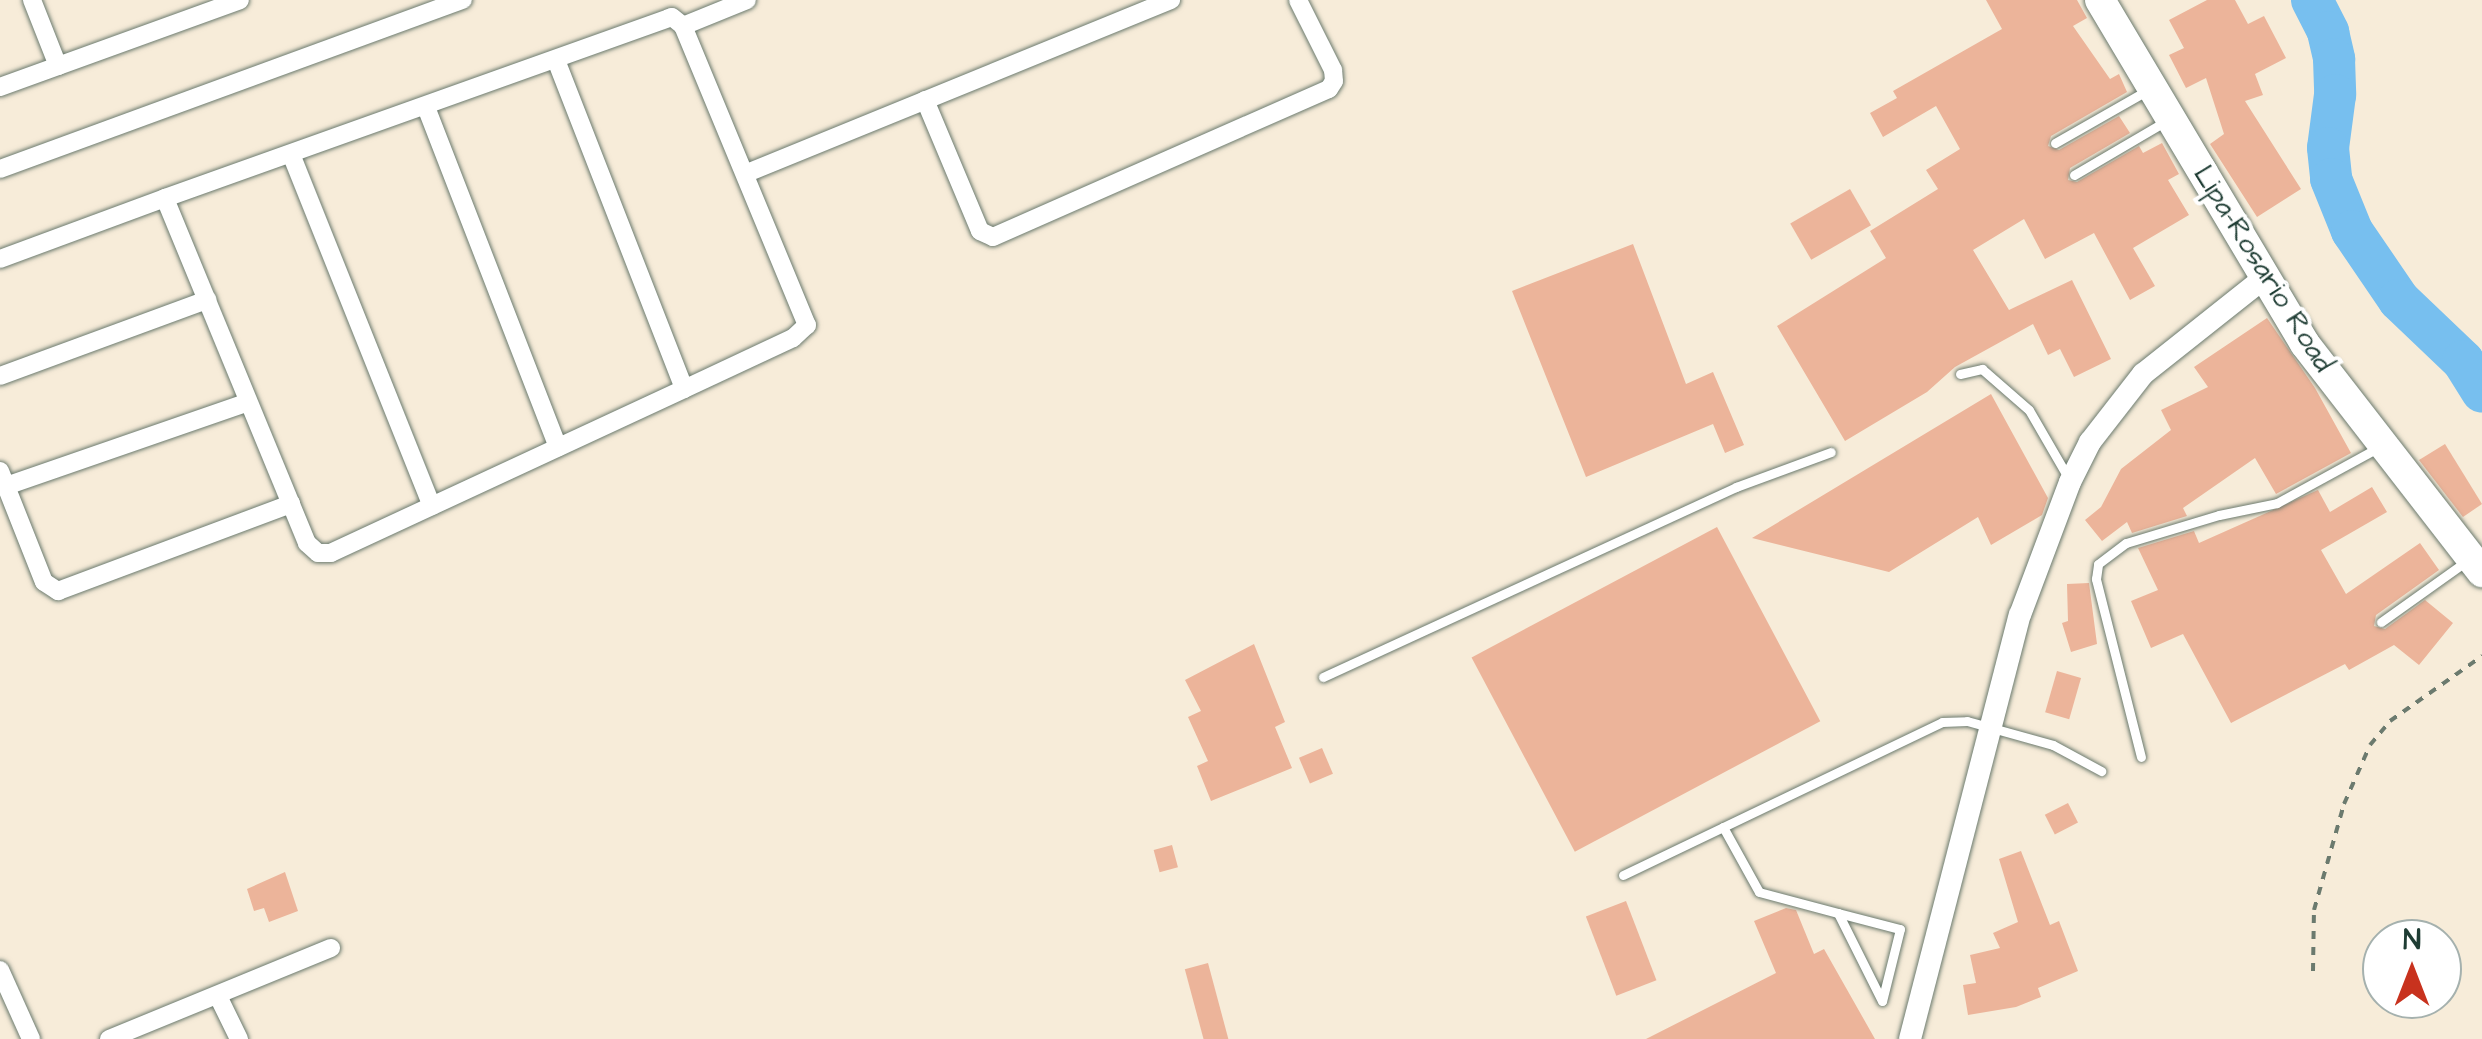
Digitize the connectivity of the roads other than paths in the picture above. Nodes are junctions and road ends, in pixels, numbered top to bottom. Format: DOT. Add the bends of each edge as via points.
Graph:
graph roads {
  1 [pos="32,0"];
  2 [pos="240,0"];
  3 [pos="462,0"];
  4 [pos="747,0"];
  5 [pos="1171,0"];
  6 [pos="1298,0"];
  7 [pos="2100,0"];
  8 [pos="683,26"];
  9 [pos="556,60"];
  10 [pos="58,66"];
  11 [pos="0,88"];
  12 [pos="2152,88"];
  13 [pos="925,100"];
  14 [pos="426,107"];
  15 [pos="2171,118"];
  16 [pos="2055,143"];
  17 [pos="291,154"];
  18 [pos="0,169"];
  19 [pos="747,174"];
  20 [pos="2074,175"];
  21 [pos="165,198"];
  22 [pos="0,259"];
  23 [pos="2263,279"];
  24 [pos="207,300"];
  25 [pos="1960,374"];
  26 [pos="0,376"];
  27 [pos="684,389"];
  28 [pos="248,402"];
  29 [pos="2383,445"];
  30 [pos="558,446"];
  31 [pos="1831,452"];
  32 [pos="3,478"];
  33 [pos="2070,482"];
  34 [pos="291,504"];
  35 [pos="432,506"];
  36 [pos="2477,565"];
  37 [pos="2381,622"];
  38 [pos="1322,677"];
  39 [pos="1992,727"];
  40 [pos="2141,757"];
  41 [pos="2102,771"];
  42 [pos="1723,827"];
  43 [pos="1623,874"];
  44 [pos="1838,913"];
  45 [pos="331,948"];
  46 [pos="0,970"];
  47 [pos="218,996"];
  48 [pos="31,1039"];
  49 [pos="108,1039"];
  50 [pos="239,1039"];
  51 [pos="1910,1039"];
  1 -- 10 [label="street"];
  2 -- 10 [label="street"];
  3 -- 18 [label="street"];
  4 -- 8 [label="street"];
  5 -- 13 [label="street"];
  6 -- 13 [label="street" via="1333,70 1328,89 993,237 980,231"];
  7 -- 12 [label="main road, Lipa-Rosario Road"];
  8 -- 9 [label="street" via="667,18"];
  8 -- 19 [label="street"];
  9 -- 14 [label="street"];
  9 -- 27 [label="street"];
  10 -- 11 [label="street"];
  12 -- 15 [label="main road, Lipa-Rosario Road"];
  12 -- 16 [label="lane"];
  13 -- 19 [label="street"];
  14 -- 17 [label="street"];
  14 -- 30 [label="street"];
  15 -- 20 [label="lane"];
  15 -- 23 [label="main road, Lipa-Rosario Road"];
  17 -- 21 [label="street"];
  17 -- 35 [label="street"];
  19 -- 27 [label="street" via="807,325 793,338"];
  21 -- 22 [label="street"];
  21 -- 24 [label="street"];
  23 -- 29 [label="main road, Lipa-Rosario Road"];
  23 -- 33 [label="street" via="2143,374 2090,442"];
  24 -- 26 [label="street"];
  24 -- 28 [label="street"];
  25 -- 33 [label="lane" via="1982,368 2029,410"];
  27 -- 30 [label="street"];
  28 -- 32 [label="street"];
  28 -- 34 [label="street"];
  29 -- 36 [label="main road, Lipa-Rosario Road"];
  29 -- 40 [label="lane" via="2277,503 2126,543 2098,564 2096,579"];
  30 -- 35 [label="street"];
  31 -- 38 [label="lane" via="1736,487"];
  32 -- 34 [label="street" via="44,582 58,590"];
  33 -- 39 [label="street" via="2020,615"];
  34 -- 35 [label="street" via="312,550 325,553"];
  36 -- 37 [label="lane"];
  39 -- 41 [label="lane"];
  39 -- 42 [label="lane" via="1942,722"];
  39 -- 51 [label="street"];
  42 -- 43 [label="lane"];
  42 -- 44 [label="lane" via="1759,892"];
  44 -- 44 [label="lane" via="1900,929 1882,1001 1874,984"];
  45 -- 47 [label="street"];
  46 -- 48 [label="street"];
  47 -- 49 [label="street"];
  47 -- 50 [label="street"];
}
